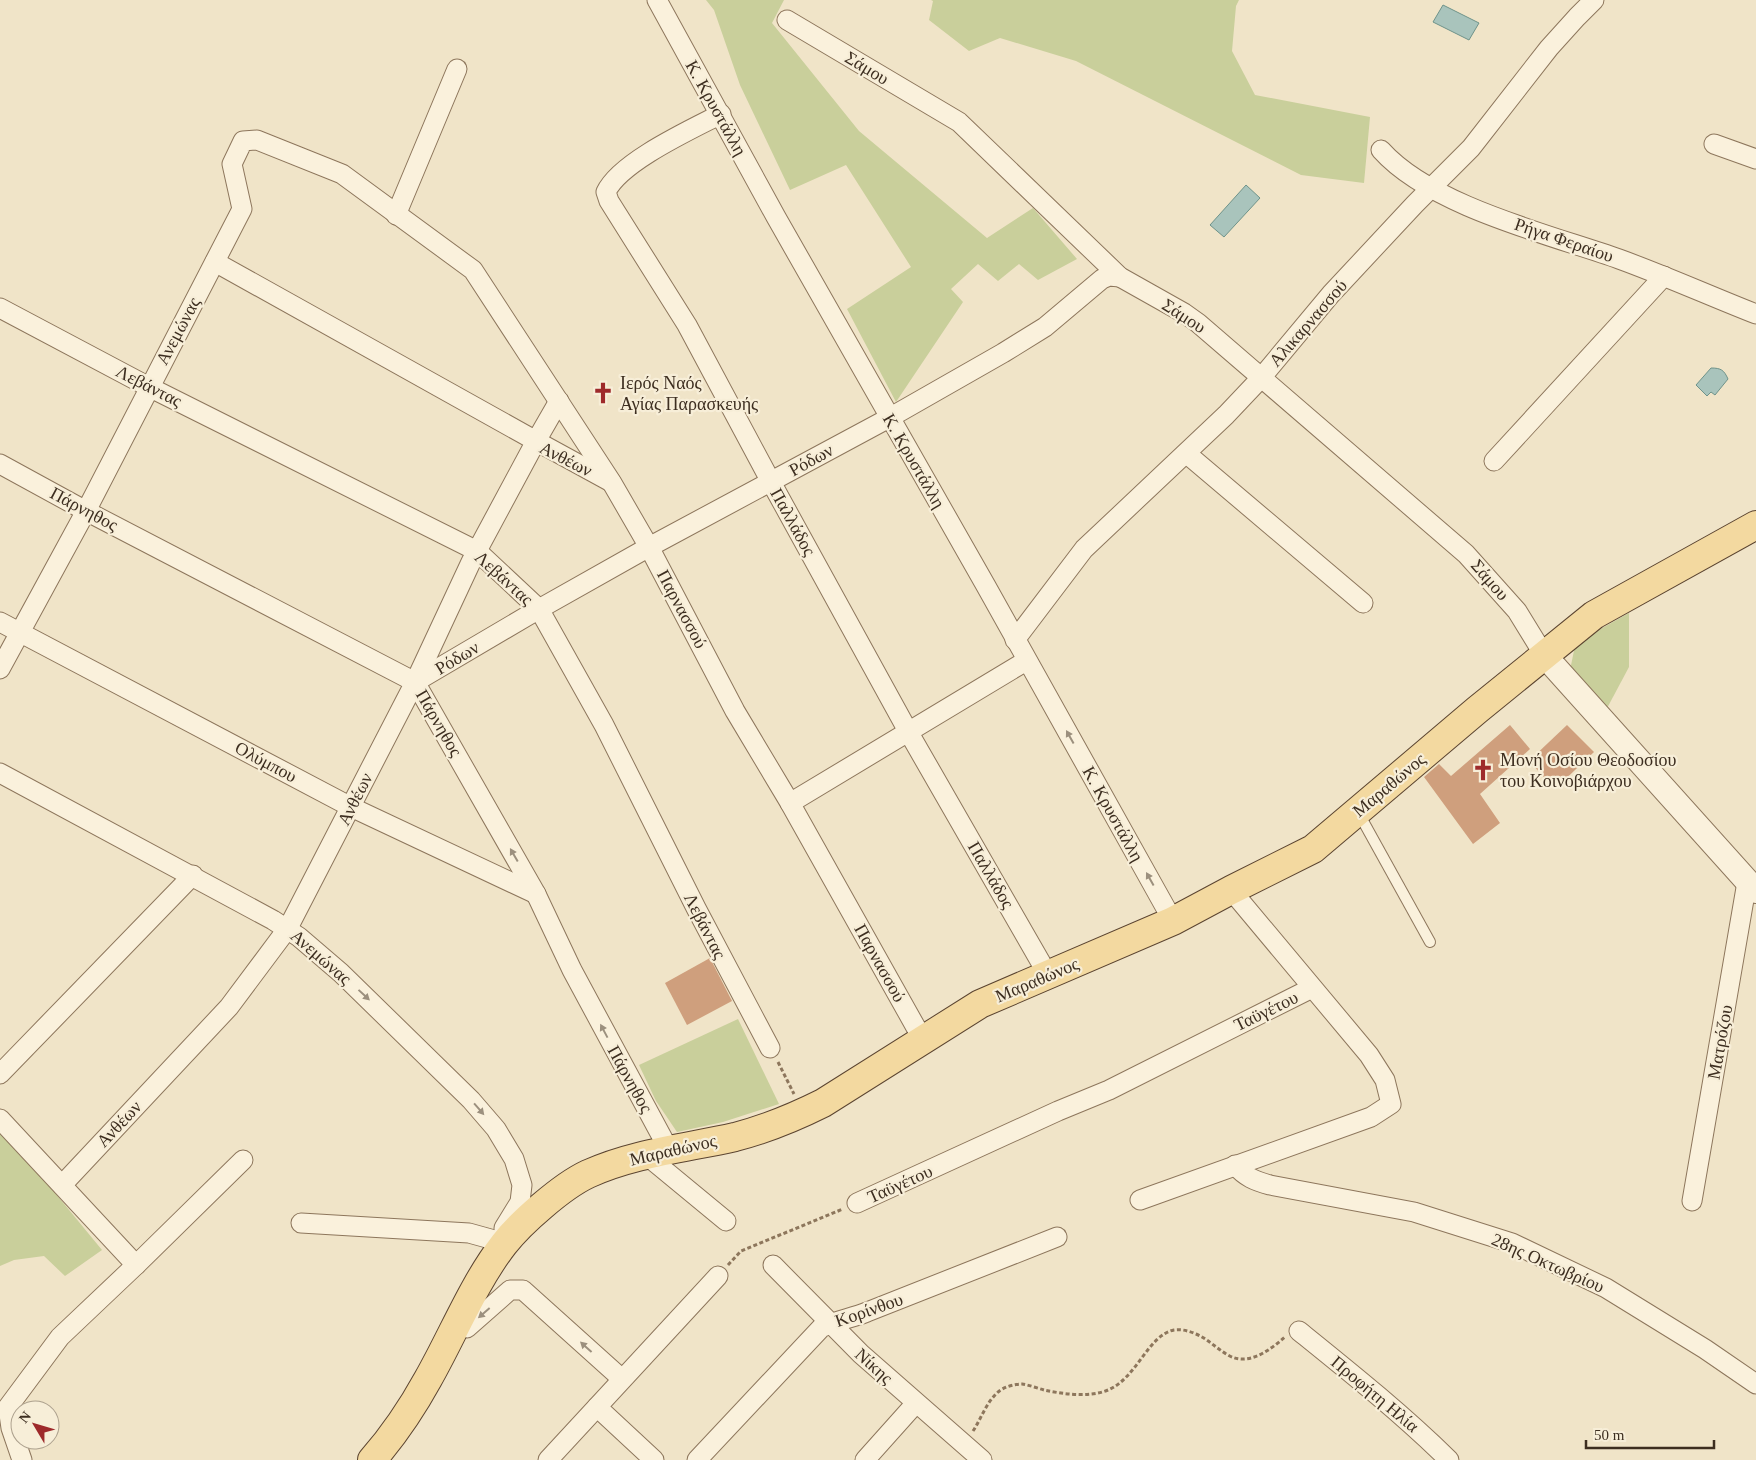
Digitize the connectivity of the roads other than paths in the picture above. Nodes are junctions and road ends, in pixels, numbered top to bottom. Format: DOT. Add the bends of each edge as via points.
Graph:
graph roads {
  1 [pos="657,0"];
  2 [pos="1594,0"];
  3 [pos="787,20"];
  4 [pos="457,69"];
  5 [pos="720,114"];
  6 [pos="1714,144"];
  7 [pos="1381,150"];
  8 [pos="1756,159"];
  9 [pos="1432,188"];
  10 [pos="396,215"];
  11 [pos="215,262"];
  12 [pos="1664,276"];
  13 [pos="1120,277"];
  14 [pos="0,308"];
  15 [pos="1756,314"];
  16 [pos="1260,378"];
  17 [pos="149,386"];
  18 [pos="559,401"];
  19 [pos="889,418"];
  20 [pos="536,441"];
  21 [pos="1187,454"];
  22 [pos="1494,461"];
  23 [pos="0,464"];
  24 [pos="771,482"];
  25 [pos="612,483"];
  26 [pos="86,511"];
  27 [pos="1756,524"];
  28 [pos="649,547"];
  29 [pos="477,551"];
  30 [pos="1362,603"];
  31 [pos="539,609"];
  32 [pos="0,622"];
  33 [pos="20,632"];
  34 [pos="1015,640"];
  35 [pos="1544,655"];
  36 [pos="1026,661"];
  37 [pos="0,669"];
  38 [pos="416,682"];
  39 [pos="909,733"];
  40 [pos="0,773"];
  41 [pos="790,804"];
  42 [pos="351,807"];
  43 [pos="1358,811"];
  44 [pos="193,875"];
  45 [pos="1752,886"];
  46 [pos="1231,890"];
  47 [pos="536,894"];
  48 [pos="1173,922"];
  49 [pos="288,928"];
  50 [pos="1430,942"];
  51 [pos="1048,975"];
  52 [pos="1312,988"];
  53 [pos="923,1040"];
  54 [pos="770,1048"];
  55 [pos="0,1074"];
  56 [pos="0,1119"];
  57 [pos="658,1152"];
  58 [pos="243,1160"];
  59 [pos="1235,1165"];
  60 [pos="62,1185"];
  61 [pos="1140,1200"];
  62 [pos="1692,1202"];
  63 [pos="857,1203"];
  64 [pos="726,1221"];
  65 [pos="301,1223"];
  66 [pos="1057,1237"];
  67 [pos="505,1243"];
  68 [pos="773,1265"];
  69 [pos="136,1266"];
  70 [pos="718,1276"];
  71 [pos="830,1323"];
  72 [pos="457,1325"];
  73 [pos="1299,1332"];
  74 [pos="622,1379"];
  75 [pos="1756,1384"];
  76 [pos="916,1403"];
  77 [pos="597,1407"];
  78 [pos="22,1460"];
  79 [pos="372,1460"];
  80 [pos="548,1460"];
  81 [pos="654,1460"];
  82 [pos="697,1460"];
  83 [pos="865,1460"];
  84 [pos="982,1460"];
  85 [pos="1448,1460"];
  1 -- 5 [label="street, Κ. Κρυστάλλη"];
  2 -- 9 [label="street, Αλικαρνασσού" via="1550,48 1486,131"];
  3 -- 13 [label="street, Σάμου" via="959,122"];
  4 -- 10 [label="street"];
  5 -- 19 [label="street, Κ. Κρυστάλλη"];
  5 -- 24 [label="street, Παλλάδος" via="641,159 614,178 606,192 616,214 687,325"];
  6 -- 8 [label="street"];
  7 -- 9 [label="street, Ρήγα Φεραίου" via="1397,166"];
  9 -- 12 [label="street, Ρήγα Φεραίου" via="1492,215"];
  9 -- 16 [label="street, Αλικαρνασσού" via="1331,294"];
  10 -- 11 [label="street, Ανεμώνας" via="342,174 257,140 243,141 232,164 242,210"];
  10 -- 18 [label="street, Παρνασσού" via="473,270"];
  11 -- 17 [label="street, Ανεμώνας"];
  11 -- 20 [label="street"];
  12 -- 15 [label="street, Ρήγα Φεραίου"];
  12 -- 22 [label="street"];
  13 -- 16 [label="street, Σάμου" via="1184,314"];
  13 -- 19 [label="street, Ρόδων" via="1107,276 1045,326"];
  14 -- 17 [label="street, Λεβάντας"];
  16 -- 21 [label="street, Αλικαρνασσού"];
  16 -- 35 [label="street, Σάμου" via="1466,554 1516,611"];
  17 -- 26 [label="street, Ανεμώνας"];
  17 -- 29 [label="street, Λεβάντας"];
  18 -- 20 [label="street"];
  18 -- 25 [label="street, Παρνασσού"];
  19 -- 24 [label="street, Ρόδων"];
  19 -- 34 [label="street, Κ. Κρυστάλλη"];
  20 -- 25 [label="street, Ανθέων"];
  20 -- 29 [label="street, Ανθέων"];
  21 -- 30 [label="street"];
  21 -- 34 [label="street, Αλικαρνασσού" via="1084,549"];
  23 -- 26 [label="street, Πάρνηθος"];
  24 -- 28 [label="street, Ρόδων"];
  24 -- 39 [label="street, Παλλάδος"];
  25 -- 28 [label="street, Παρνασσού"];
  26 -- 33 [label="street, Ανεμώνας"];
  26 -- 38 [label="street, Πάρνηθος"];
  27 -- 35 [label="main road, Μαραθώνος" via="1594,616"];
  28 -- 31 [label="street, Ρόδων"];
  28 -- 41 [label="street, Παρνασσού" via="735,711"];
  29 -- 31 [label="street, Λεβάντας"];
  29 -- 38 [label="street, Ανθέων"];
  31 -- 38 [label="street, Ρόδων"];
  31 -- 54 [label="street, Λεβάντας" via="604,725"];
  32 -- 33 [label="street, Ολύμπου"];
  33 -- 37 [label="street, Ανεμώνας"];
  33 -- 42 [label="street, Ολύμπου"];
  34 -- 36 [label="street, Κ. Κρυστάλλη"];
  35 -- 43 [label="main road, Μαραθώνος"];
  35 -- 45 [label="street"];
  36 -- 39 [label="street"];
  48 -- 36 [label="street, Κ. Κρυστάλλη, one-way"];
  38 -- 42 [label="street, Ανθέων"];
  47 -- 38 [label="street, Πάρνηθος, one-way"];
  39 -- 41 [label="street"];
  39 -- 51 [label="street, Παλλάδος"];
  40 -- 44 [label="street, Ανεμώνας"];
  41 -- 53 [label="street, Παρνασσού"];
  42 -- 47 [label="street, Ολύμπου"];
  42 -- 49 [label="street, Ανθέων"];
  43 -- 46 [label="main road, Μαραθώνος" via="1313,849"];
  43 -- 50 [label="lane"];
  44 -- 49 [label="street, Ανεμώνας"];
  44 -- 55 [label="street"];
  45 -- 62 [label="street, Ματρόζου"];
  46 -- 48 [label="main road, Μαραθώνος"];
  46 -- 52 [label="street"];
  57 -- 47 [label="street, Πάρνηθος, one-way"];
  48 -- 51 [label="main road, Μαραθώνος"];
  49 -- 60 [label="street, Ανθέων" via="229,1007"];
  49 -- 67 [label="street, Ανεμώνας, one-way" via="390,1020 496,1129 514,1159 522,1185 520,1202 504,1228"];
  51 -- 53 [label="main road, Μαραθώνος" via="980,1004"];
  52 -- 59 [label="street" via="1369,1055 1386,1080 1391,1104 1371,1117"];
  52 -- 63 [label="street, Ταϋγέτου" via="1109,1090"];
  53 -- 57 [label="main road, Μαραθώνος" via="804,1113 736,1136"];
  56 -- 60 [label="street"];
  57 -- 64 [label="street"];
  57 -- 67 [label="main road, Μαραθώνος" via="588,1174 560,1191 531,1215"];
  58 -- 69 [label="street"];
  59 -- 61 [label="street"];
  59 -- 75 [label="street, 28ης Οκτωβρίου" via="1248,1178 1270,1185 1414,1212 1512,1243 1606,1288"];
  60 -- 69 [label="street"];
  65 -- 67 [label="street" via="469,1233"];
  66 -- 71 [label="street, Κορίνθου" via="850,1319"];
  67 -- 72 [label="main road, Μαραθώνος"];
  68 -- 71 [label="street, Νίκης"];
  69 -- 78 [label="street" via="60,1337 8,1407"];
  70 -- 74 [label="street"];
  71 -- 76 [label="street, Νίκης"];
  71 -- 82 [label="street, Κορίνθου" via="821,1328"];
  74 -- 72 [label="street, one-way" via="523,1290 510,1290 467,1328"];
  72 -- 79 [label="main road, Μαραθώνος" via="408,1413"];
  73 -- 85 [label="street, Προφήτη Ηλία" via="1378,1394"];
  74 -- 77 [label="street"];
  76 -- 83 [label="street"];
  76 -- 84 [label="street, Νίκης"];
  77 -- 80 [label="street"];
  77 -- 81 [label="street"];
}
